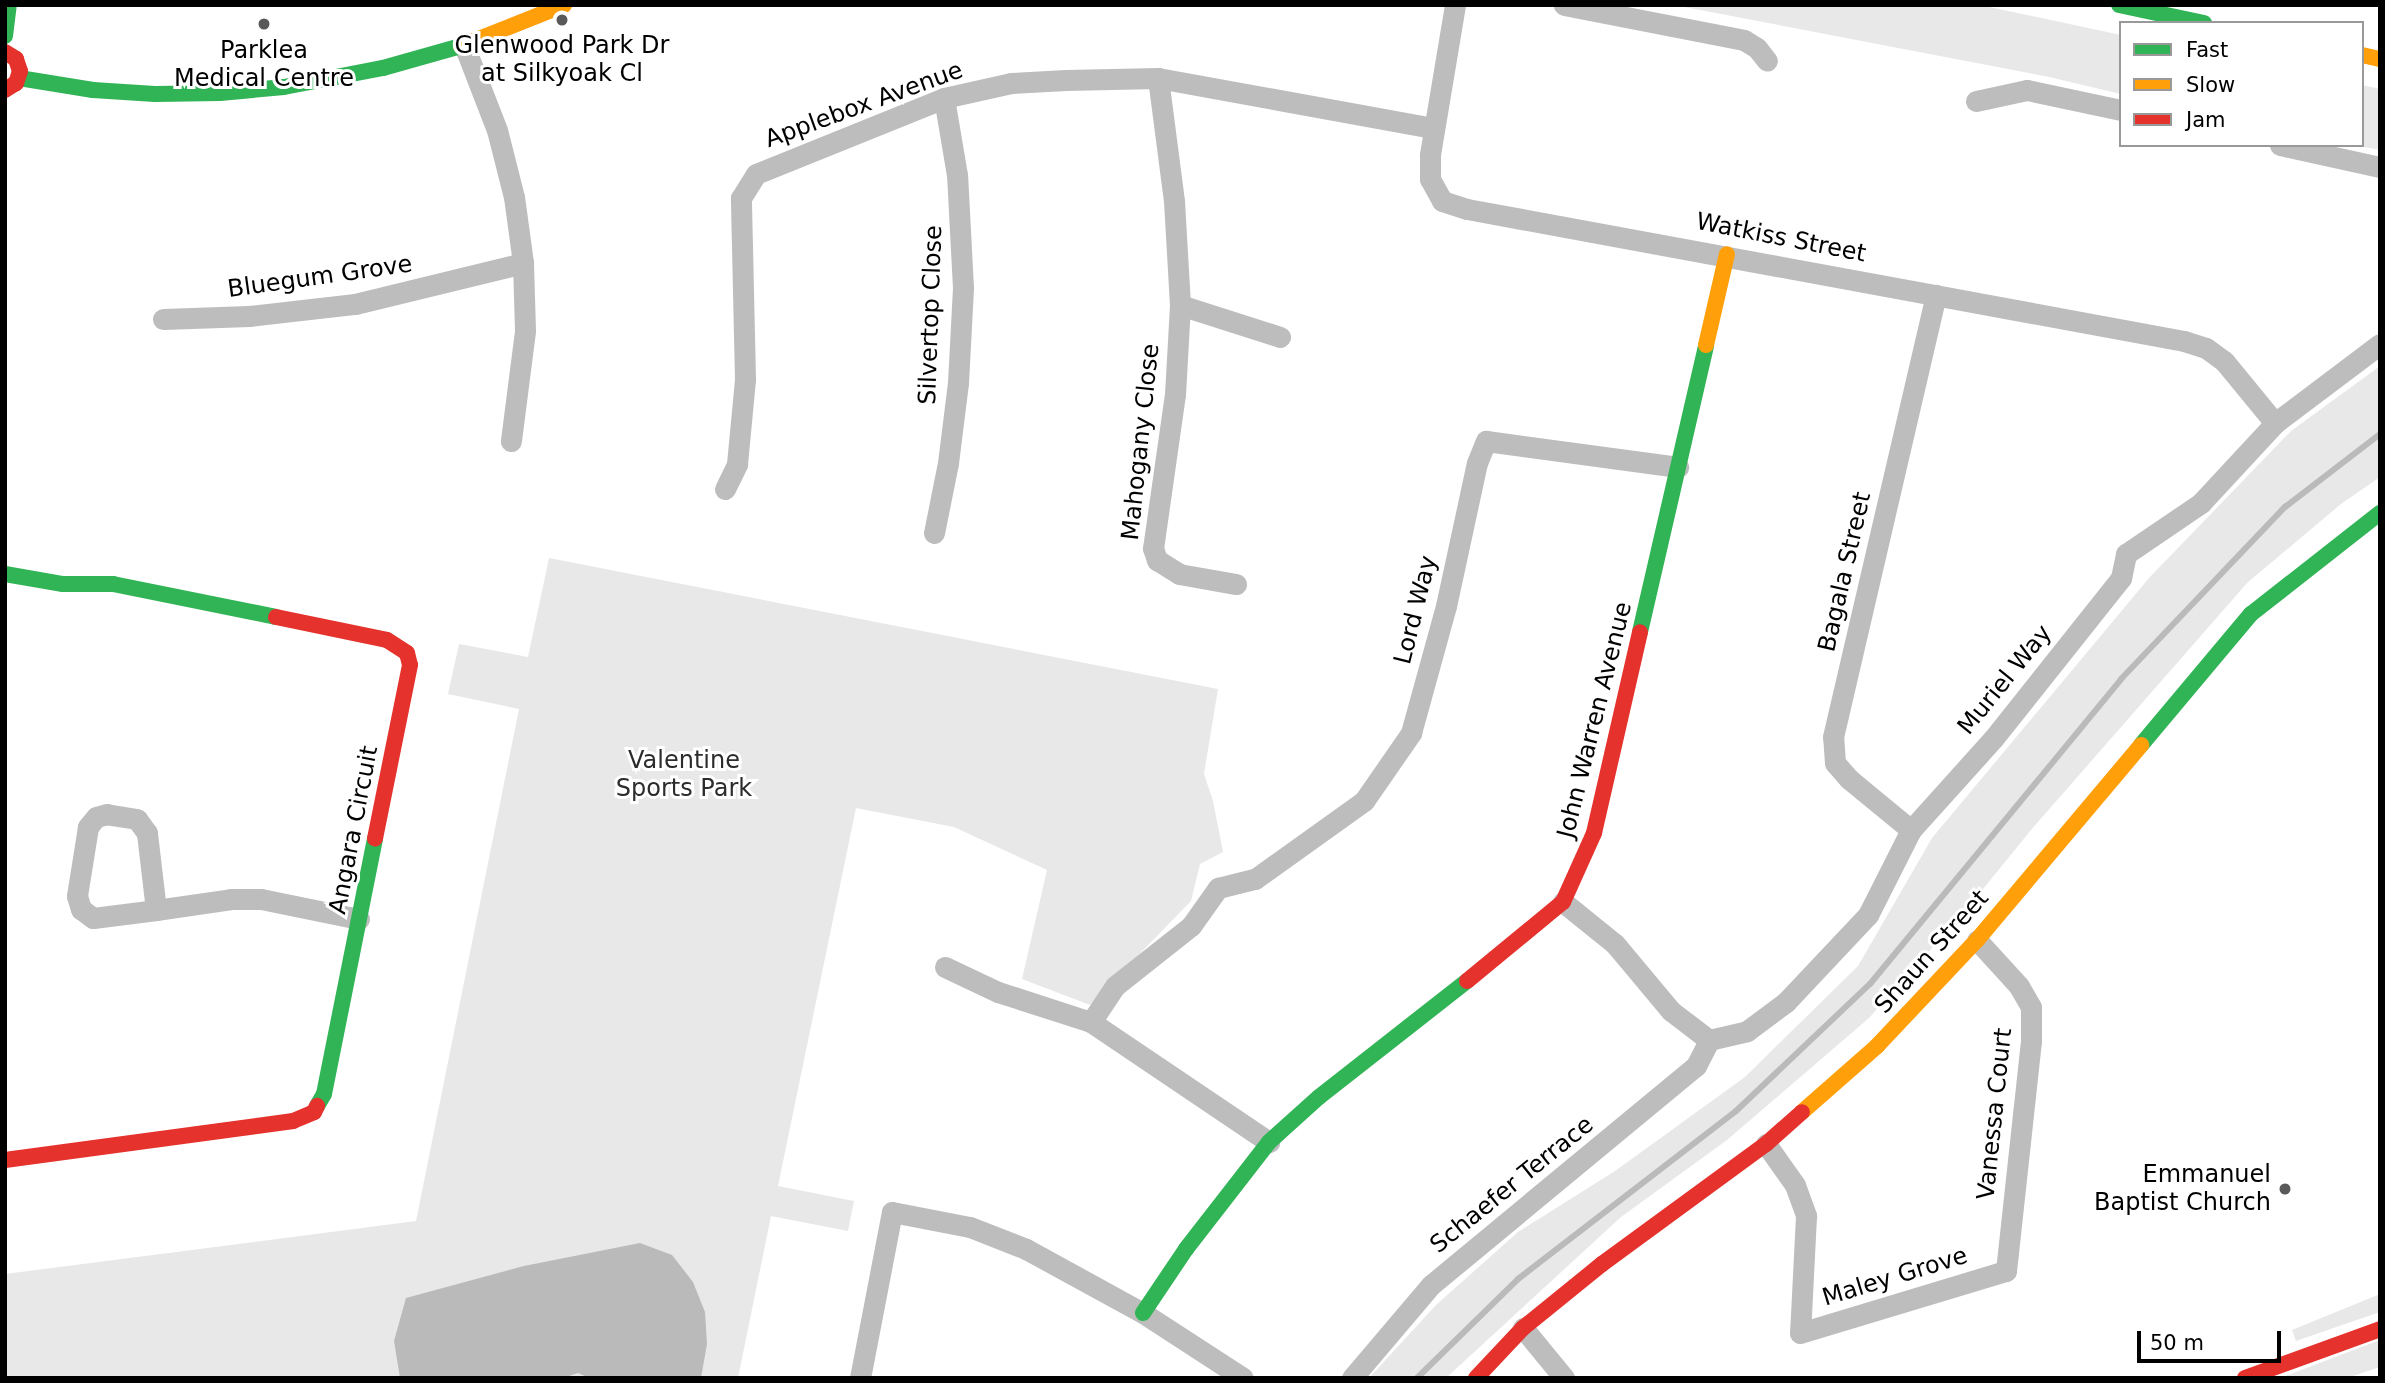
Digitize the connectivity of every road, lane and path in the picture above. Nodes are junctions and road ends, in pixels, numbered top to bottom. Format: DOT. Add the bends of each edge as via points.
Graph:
graph roads {
  1 [pos="9,5"];
  2 [pos="564,5"];
  3 [pos="1455,5"];
  4 [pos="1564,5"];
  5 [pos="2119,5"];
  6 [pos="2195,21"];
  7 [pos="5,36"];
  8 [pos="464,46"];
  9 [pos="5,51"];
  10 [pos="1767,61"];
  11 [pos="19,78"];
  12 [pos="1158,78"];
  13 [pos="5,90"];
  14 [pos="944,99"];
  15 [pos="1976,101"];
  16 [pos="2119,110"];
  17 [pos="1434,128"];
  18 [pos="2289,147"];
  19 [pos="2380,167"];
  20 [pos="1727,254"];
  21 [pos="523,263"];
  22 [pos="1936,295"];
  23 [pos="1180,305"];
  24 [pos="163,320"];
  25 [pos="1279,337"];
  26 [pos="2380,344"];
  27 [pos="2275,423"];
  28 [pos="511,441"];
  29 [pos="1678,467"];
  30 [pos="725,489"];
  31 [pos="2380,513"];
  32 [pos="934,533"];
  33 [pos="5,574"];
  34 [pos="1236,584"];
  35 [pos="1911,830"];
  36 [pos="1563,902"];
  37 [pos="156,910"];
  38 [pos="359,919"];
  39 [pos="1977,940"];
  40 [pos="945,967"];
  41 [pos="1091,1022"];
  42 [pos="1709,1040"];
  43 [pos="1269,1142"];
  44 [pos="1766,1144"];
  45 [pos="5,1160"];
  46 [pos="2006,1271"];
  47 [pos="1143,1313"];
  48 [pos="1523,1328"];
  49 [pos="2380,1329"];
  50 [pos="860,1378"];
  51 [pos="1243,1378"];
  52 [pos="1352,1378"];
  53 [pos="1476,1378"];
  54 [pos="1564,1378"];
  55 [pos="2245,1378"];
  1 -- 7 [label="main road"];
  2 -- 8 [label="main road"];
  3 -- 17 [label="street, Watkiss Street"];
  4 -- 10 [label="street" via="1744,40"];
  5 -- 6 [label="main road"];
  8 -- 11 [label="main road" via="325,80 220,93 93,90"];
  8 -- 21 [label="street" via="497,130 514,197"];
  9 -- 11 [label="main road" via="19,65"];
  11 -- 13 [label="main road"];
  12 -- 14 [label="street, Applebox Avenue" via="1011,83"];
  12 -- 17 [label="street, Applebox Avenue"];
  12 -- 23 [label="street, Mahogany Close" via="1174,201"];
  14 -- 30 [label="street, Applebox Avenue" via="756,174 741,198 745,379 737,464"];
  14 -- 32 [label="street, Silvertop Close" via="957,175 963,288 958,383"];
  15 -- 16 [label="street" via="2027,90"];
  17 -- 20 [label="street, Watkiss Street" via="1430,179 1443,201"];
  18 -- 19 [label="street"];
  20 -- 22 [label="street, Watkiss Street"];
  20 -- 29 [label="main road, John Warren Avenue"];
  21 -- 24 [label="street, Bluegum Grove" via="355,304"];
  21 -- 28 [label="street" via="524,331"];
  22 -- 27 [label="street, Watkiss Street" via="2206,348 2231,369"];
  22 -- 35 [label="street, Bagala Street" via="1833,737 1835,764"];
  23 -- 25 [label="street"];
  23 -- 34 [label="street, Mahogany Close" via="1175,394 1153,548 1157,560 1179,574"];
  26 -- 27 [label="street"];
  27 -- 35 [label="street, Muriel Way" via="2201,503 2126,554 2121,578 1993,739"];
  29 -- 36 [label="main road, John Warren Avenue" via="1594,833"];
  29 -- 41 [label="street, Lord Way" via="1486,441 1411,733 1364,801 1255,879 1219,888 1191,926 1115,986"];
  31 -- 39 [label="main road, Shaun Street" via="2251,614"];
  33 -- 38 [label="main road, Angara Circuit" via="63,584 113,584 387,640 407,653 408,677"];
  35 -- 42 [label="street, Muriel Way" via="1868,915 1786,1002 1747,1031"];
  36 -- 42 [label="street" via="1615,944 1671,1011"];
  36 -- 43 [label="main road, John Warren Avenue"];
  37 -- 37 [label="street" via="93,918 81,909 77,896 88,827 96,817 107,814 137,819 147,833"];
  37 -- 38 [label="street" via="261,899"];
  38 -- 45 [label="main road, Angara Circuit" via="324,1094 314,1112 293,1121"];
  39 -- 44 [label="main road, Shaun Street" via="1877,1046"];
  39 -- 46 [label="street, Vanessa Court" via="2019,986 2031,1007"];
  40 -- 41 [label="street" via="998,992"];
  41 -- 43 [label="street"];
  42 -- 52 [label="street, Schaefer Terrace" via="1696,1066 1431,1285"];
  43 -- 47 [label="main road, John Warren Avenue"];
  44 -- 46 [label="street, Maley Grove" via="1795,1185 1806,1216 1800,1334"];
  44 -- 48 [label="main road, Shaun Street"];
  47 -- 50 [label="street" via="1026,1249 970,1227 892,1212"];
  47 -- 51 [label="street"];
  48 -- 53 [label="main road, Shaun Street"];
  48 -- 54 [label="street"];
  49 -- 55 [label="main road"];
}
